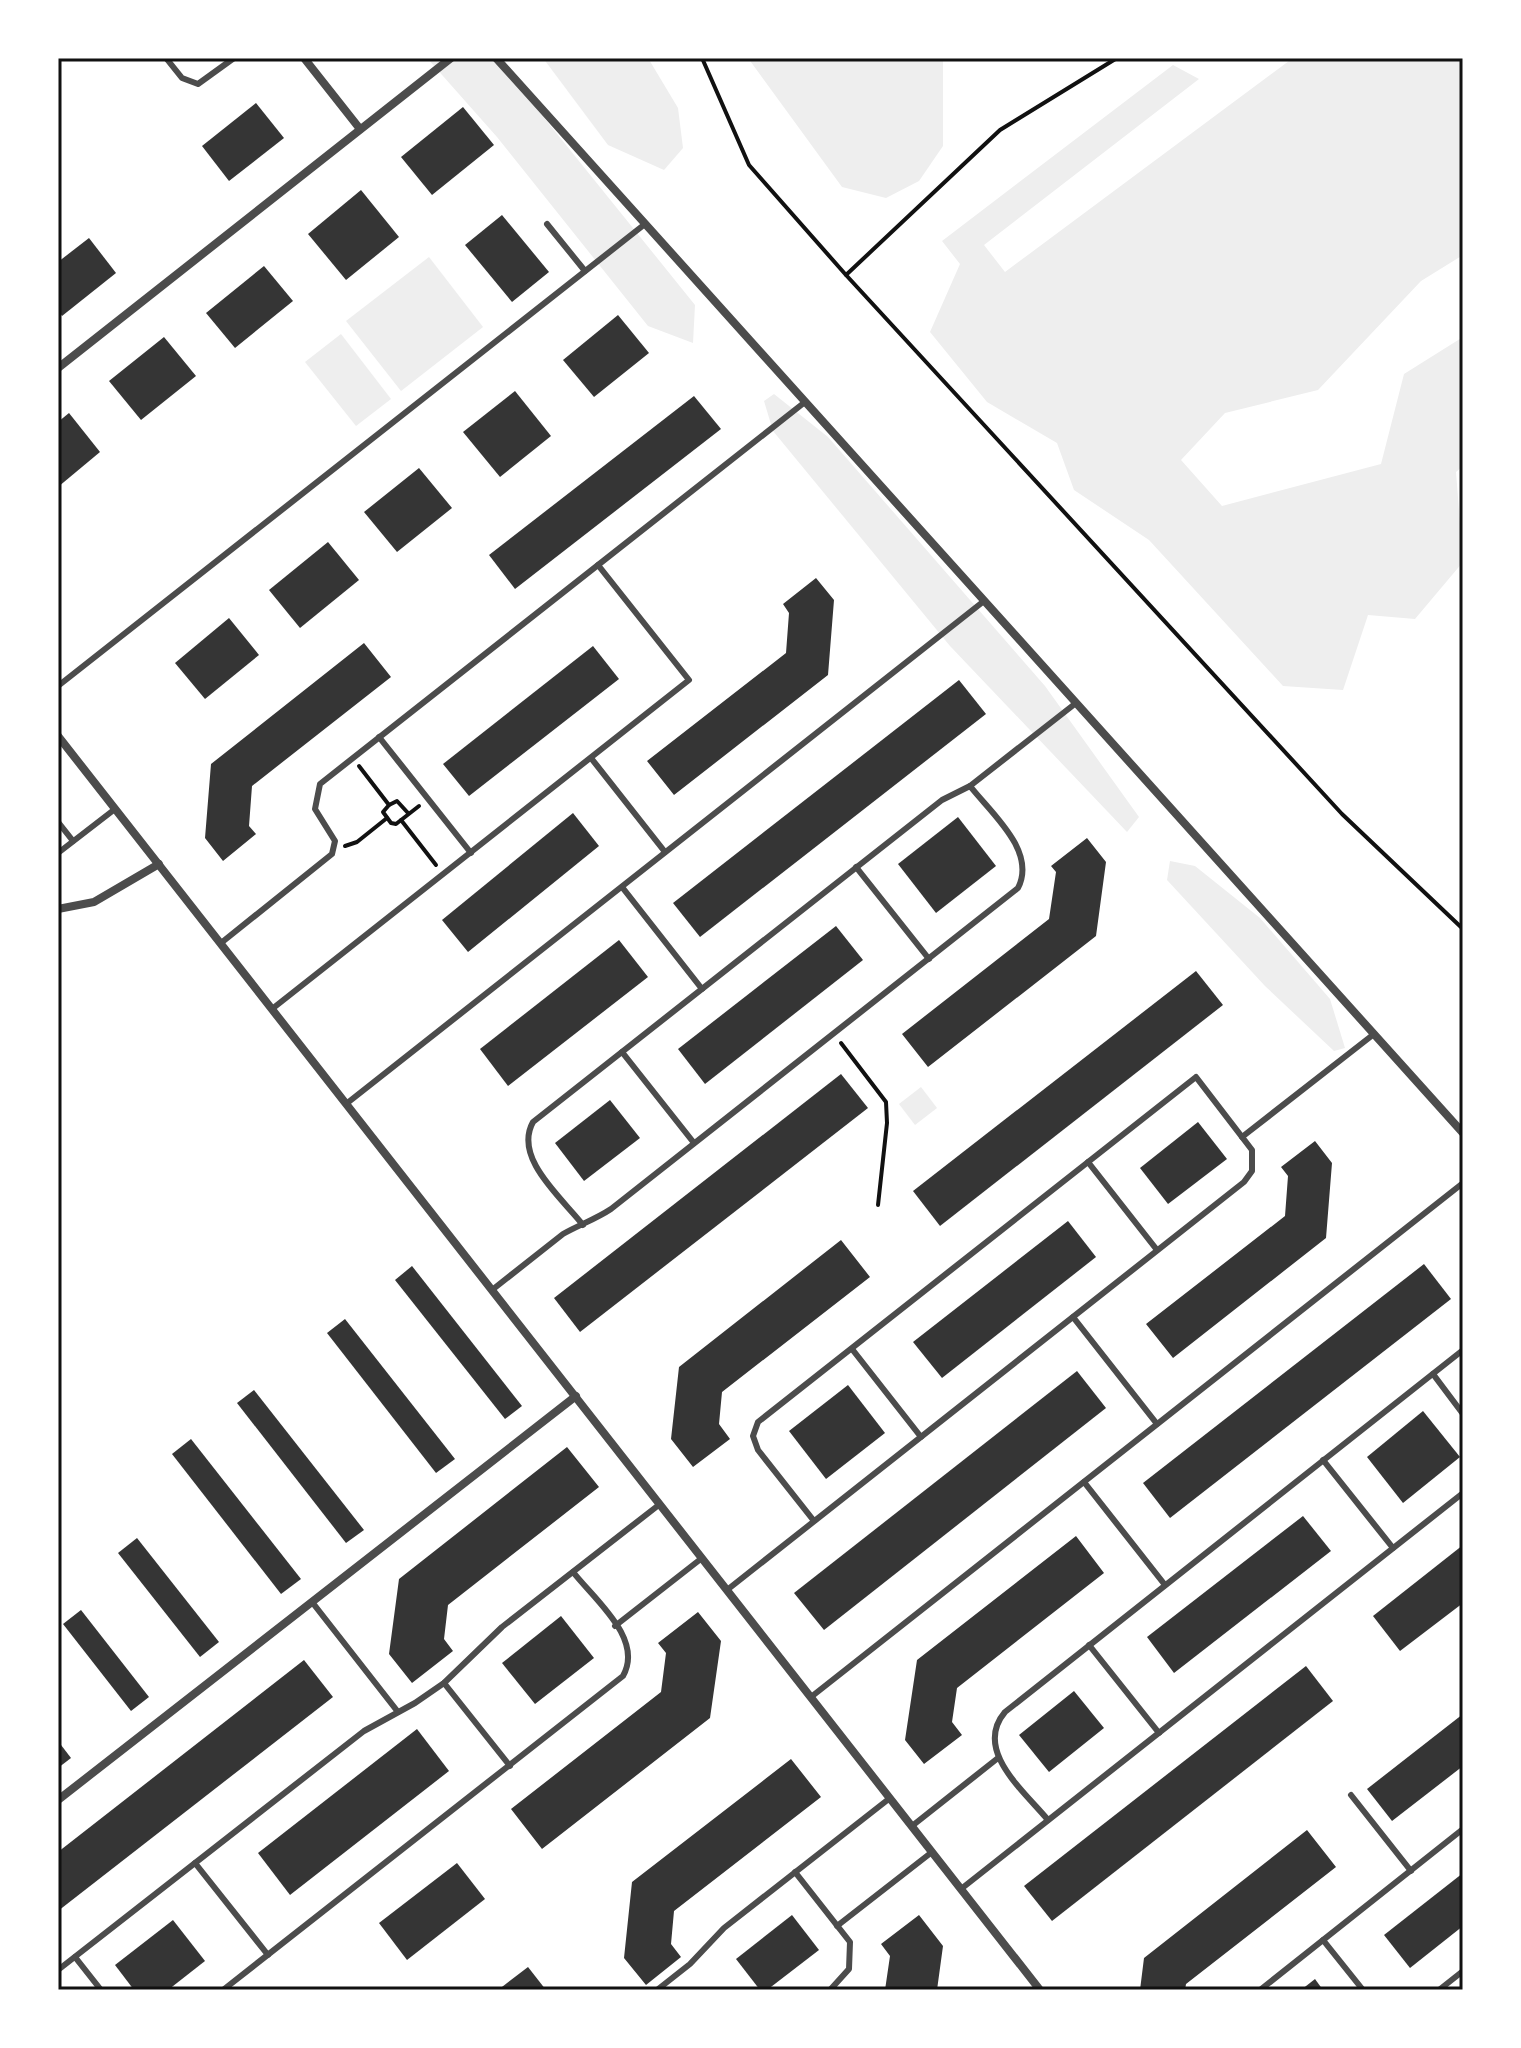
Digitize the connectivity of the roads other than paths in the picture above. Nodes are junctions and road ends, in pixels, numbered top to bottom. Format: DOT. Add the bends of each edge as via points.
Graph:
graph roads {
  1 [pos="166,58"];
  2 [pos="234,58"];
  3 [pos="304,58"];
  4 [pos="451,58"];
  5 [pos="496,58"];
  6 [pos="360,129"];
  7 [pos="547,224"];
  8 [pos="645,224"];
  9 [pos="585,271"];
  10 [pos="58,368"];
  11 [pos="805,402"];
  12 [pos="598,565"];
  13 [pos="984,601"];
  14 [pos="58,686"];
  15 [pos="1076,703"];
  16 [pos="58,736"];
  17 [pos="379,737"];
  18 [pos="591,758"];
  19 [pos="970,786"];
  20 [pos="115,809"];
  21 [pos="58,822"];
  22 [pos="73,841"];
  23 [pos="665,852"];
  24 [pos="58,853"];
  25 [pos="471,853"];
  26 [pos="159,864"];
  27 [pos="856,867"];
  28 [pos="622,887"];
  29 [pos="58,909"];
  30 [pos="221,943"];
  31 [pos="929,959"];
  32 [pos="702,989"];
  33 [pos="272,1009"];
  34 [pos="1374,1034"];
  35 [pos="622,1052"];
  36 [pos="346,1104"];
  37 [pos="1463,1133"];
  38 [pos="1242,1137"];
  39 [pos="694,1143"];
  40 [pos="1088,1162"];
  41 [pos="1463,1183"];
  42 [pos="583,1225"];
  43 [pos="1157,1250"];
  44 [pos="492,1290"];
  45 [pos="1073,1317"];
  46 [pos="852,1349"];
  47 [pos="1463,1350"];
  48 [pos="1433,1374"];
  49 [pos="576,1396"];
  50 [pos="1463,1414"];
  51 [pos="1157,1424"];
  52 [pos="921,1437"];
  53 [pos="1323,1460"];
  54 [pos="1084,1482"];
  55 [pos="1463,1493"];
  56 [pos="660,1504"];
  57 [pos="814,1521"];
  58 [pos="1393,1548"];
  59 [pos="702,1558"];
  60 [pos="573,1572"];
  61 [pos="1165,1585"];
  62 [pos="727,1590"];
  63 [pos="312,1602"];
  64 [pos="615,1626"];
  65 [pos="1089,1645"];
  66 [pos="444,1683"];
  67 [pos="811,1697"];
  68 [pos="398,1712"];
  69 [pos="1159,1733"];
  70 [pos="998,1758"];
  71 [pos="510,1766"];
  72 [pos="1351,1795"];
  73 [pos="890,1798"];
  74 [pos="58,1800"];
  75 [pos="1048,1820"];
  76 [pos="912,1826"];
  77 [pos="1463,1829"];
  78 [pos="932,1852"];
  79 [pos="195,1863"];
  80 [pos="1411,1871"];
  81 [pos="795,1872"];
  82 [pos="961,1889"];
  83 [pos="837,1926"];
  84 [pos="1323,1940"];
  85 [pos="268,1955"];
  86 [pos="75,1957"];
  87 [pos="58,1970"];
  88 [pos="1463,1971"];
  89 [pos="666,1983"];
  90 [pos="101,1990"];
  91 [pos="223,1990"];
  92 [pos="657,1990"];
  93 [pos="672,1990"];
  94 [pos="830,1990"];
  95 [pos="1040,1990"];
  96 [pos="1260,1990"];
  97 [pos="1363,1990"];
  98 [pos="1439,1990"];
  1 -- 2 [label="lane" via="182,78 198,84"];
  3 -- 6 [label="street"];
  4 -- 6 [label="street"];
  5 -- 8 [label="street"];
  6 -- 10 [label="street"];
  7 -- 9 [label="lane"];
  8 -- 9 [label="lane"];
  8 -- 11 [label="street"];
  9 -- 14 [label="lane"];
  11 -- 12 [label="lane"];
  11 -- 13 [label="street"];
  12 -- 17 [label="lane"];
  12 -- 18 [label="lane" via="689,680"];
  13 -- 15 [label="street"];
  13 -- 23 [label="lane"];
  15 -- 19 [label="lane"];
  15 -- 34 [label="street"];
  16 -- 20 [label="street"];
  17 -- 25 [label="lane"];
  17 -- 30 [label="lane" via="320,784 316,793 315,809 335,848 328,859"];
  18 -- 23 [label="lane"];
  18 -- 25 [label="lane"];
  19 -- 27 [label="lane" via="947,796"];
  19 -- 31 [label="lane" via="1016,845 1024,874 1018,888"];
  20 -- 22 [label="lane"];
  20 -- 26 [label="street"];
  21 -- 22 [label="lane"];
  22 -- 24 [label="lane"];
  23 -- 28 [label="lane"];
  25 -- 33 [label="lane"];
  26 -- 29 [label="street" via="94,902"];
  26 -- 30 [label="street"];
  27 -- 31 [label="lane"];
  27 -- 32 [label="lane"];
  28 -- 32 [label="lane"];
  28 -- 36 [label="lane"];
  30 -- 33 [label="street"];
  31 -- 39 [label="lane"];
  32 -- 35 [label="lane"];
  33 -- 36 [label="street"];
  34 -- 37 [label="street"];
  34 -- 38 [label="lane"];
  35 -- 39 [label="lane"];
  35 -- 42 [label="lane" via="533,1122 527,1138 532,1160"];
  36 -- 44 [label="street"];
  38 -- 40 [label="lane" via="1196,1077"];
  38 -- 43 [label="lane" via="1254,1161 1244,1182"];
  39 -- 42 [label="lane"];
  40 -- 43 [label="lane"];
  40 -- 46 [label="lane"];
  41 -- 51 [label="lane"];
  42 -- 44 [label="lane" via="563,1234"];
  43 -- 45 [label="lane"];
  44 -- 49 [label="street"];
  45 -- 51 [label="lane"];
  45 -- 52 [label="lane"];
  46 -- 52 [label="lane"];
  46 -- 57 [label="lane" via="755,1428 758,1450"];
  47 -- 48 [label="lane"];
  48 -- 50 [label="lane"];
  48 -- 53 [label="lane"];
  49 -- 56 [label="street"];
  49 -- 63 [label="street"];
  51 -- 54 [label="lane"];
  52 -- 57 [label="lane"];
  53 -- 58 [label="lane"];
  53 -- 61 [label="lane"];
  54 -- 61 [label="lane"];
  54 -- 67 [label="lane"];
  55 -- 58 [label="lane"];
  56 -- 59 [label="street"];
  56 -- 60 [label="lane"];
  57 -- 62 [label="lane"];
  58 -- 69 [label="lane"];
  59 -- 62 [label="street"];
  59 -- 64 [label="lane"];
  60 -- 64 [label="lane"];
  60 -- 66 [label="lane" via="494,1634"];
  61 -- 65 [label="lane"];
  62 -- 67 [label="street"];
  63 -- 68 [label="lane"];
  63 -- 74 [label="street"];
  64 -- 71 [label="lane" via="630,1651 623,1676"];
  65 -- 69 [label="lane"];
  65 -- 70 [label="lane" via="998,1720 993,1742"];
  66 -- 68 [label="lane"];
  66 -- 71 [label="lane"];
  67 -- 73 [label="street"];
  68 -- 79 [label="lane" via="364,1731"];
  69 -- 75 [label="lane"];
  70 -- 75 [label="lane"];
  70 -- 76 [label="lane"];
  71 -- 85 [label="lane"];
  72 -- 80 [label="lane"];
  73 -- 76 [label="street"];
  73 -- 81 [label="lane"];
  75 -- 82 [label="lane"];
  76 -- 78 [label="street"];
  77 -- 80 [label="lane"];
  78 -- 82 [label="street"];
  78 -- 83 [label="lane"];
  79 -- 85 [label="lane"];
  79 -- 86 [label="lane"];
  80 -- 84 [label="lane"];
  81 -- 83 [label="lane"];
  81 -- 89 [label="lane"];
  82 -- 95 [label="street"];
  83 -- 94 [label="lane" via="850,1942 852,1961 845,1977"];
  84 -- 96 [label="lane"];
  84 -- 97 [label="lane"];
  85 -- 91 [label="lane"];
  86 -- 87 [label="lane"];
  86 -- 90 [label="lane"];
  88 -- 98 [label="lane"];
  89 -- 92 [label="lane"];
  89 -- 93 [label="lane"];
}
